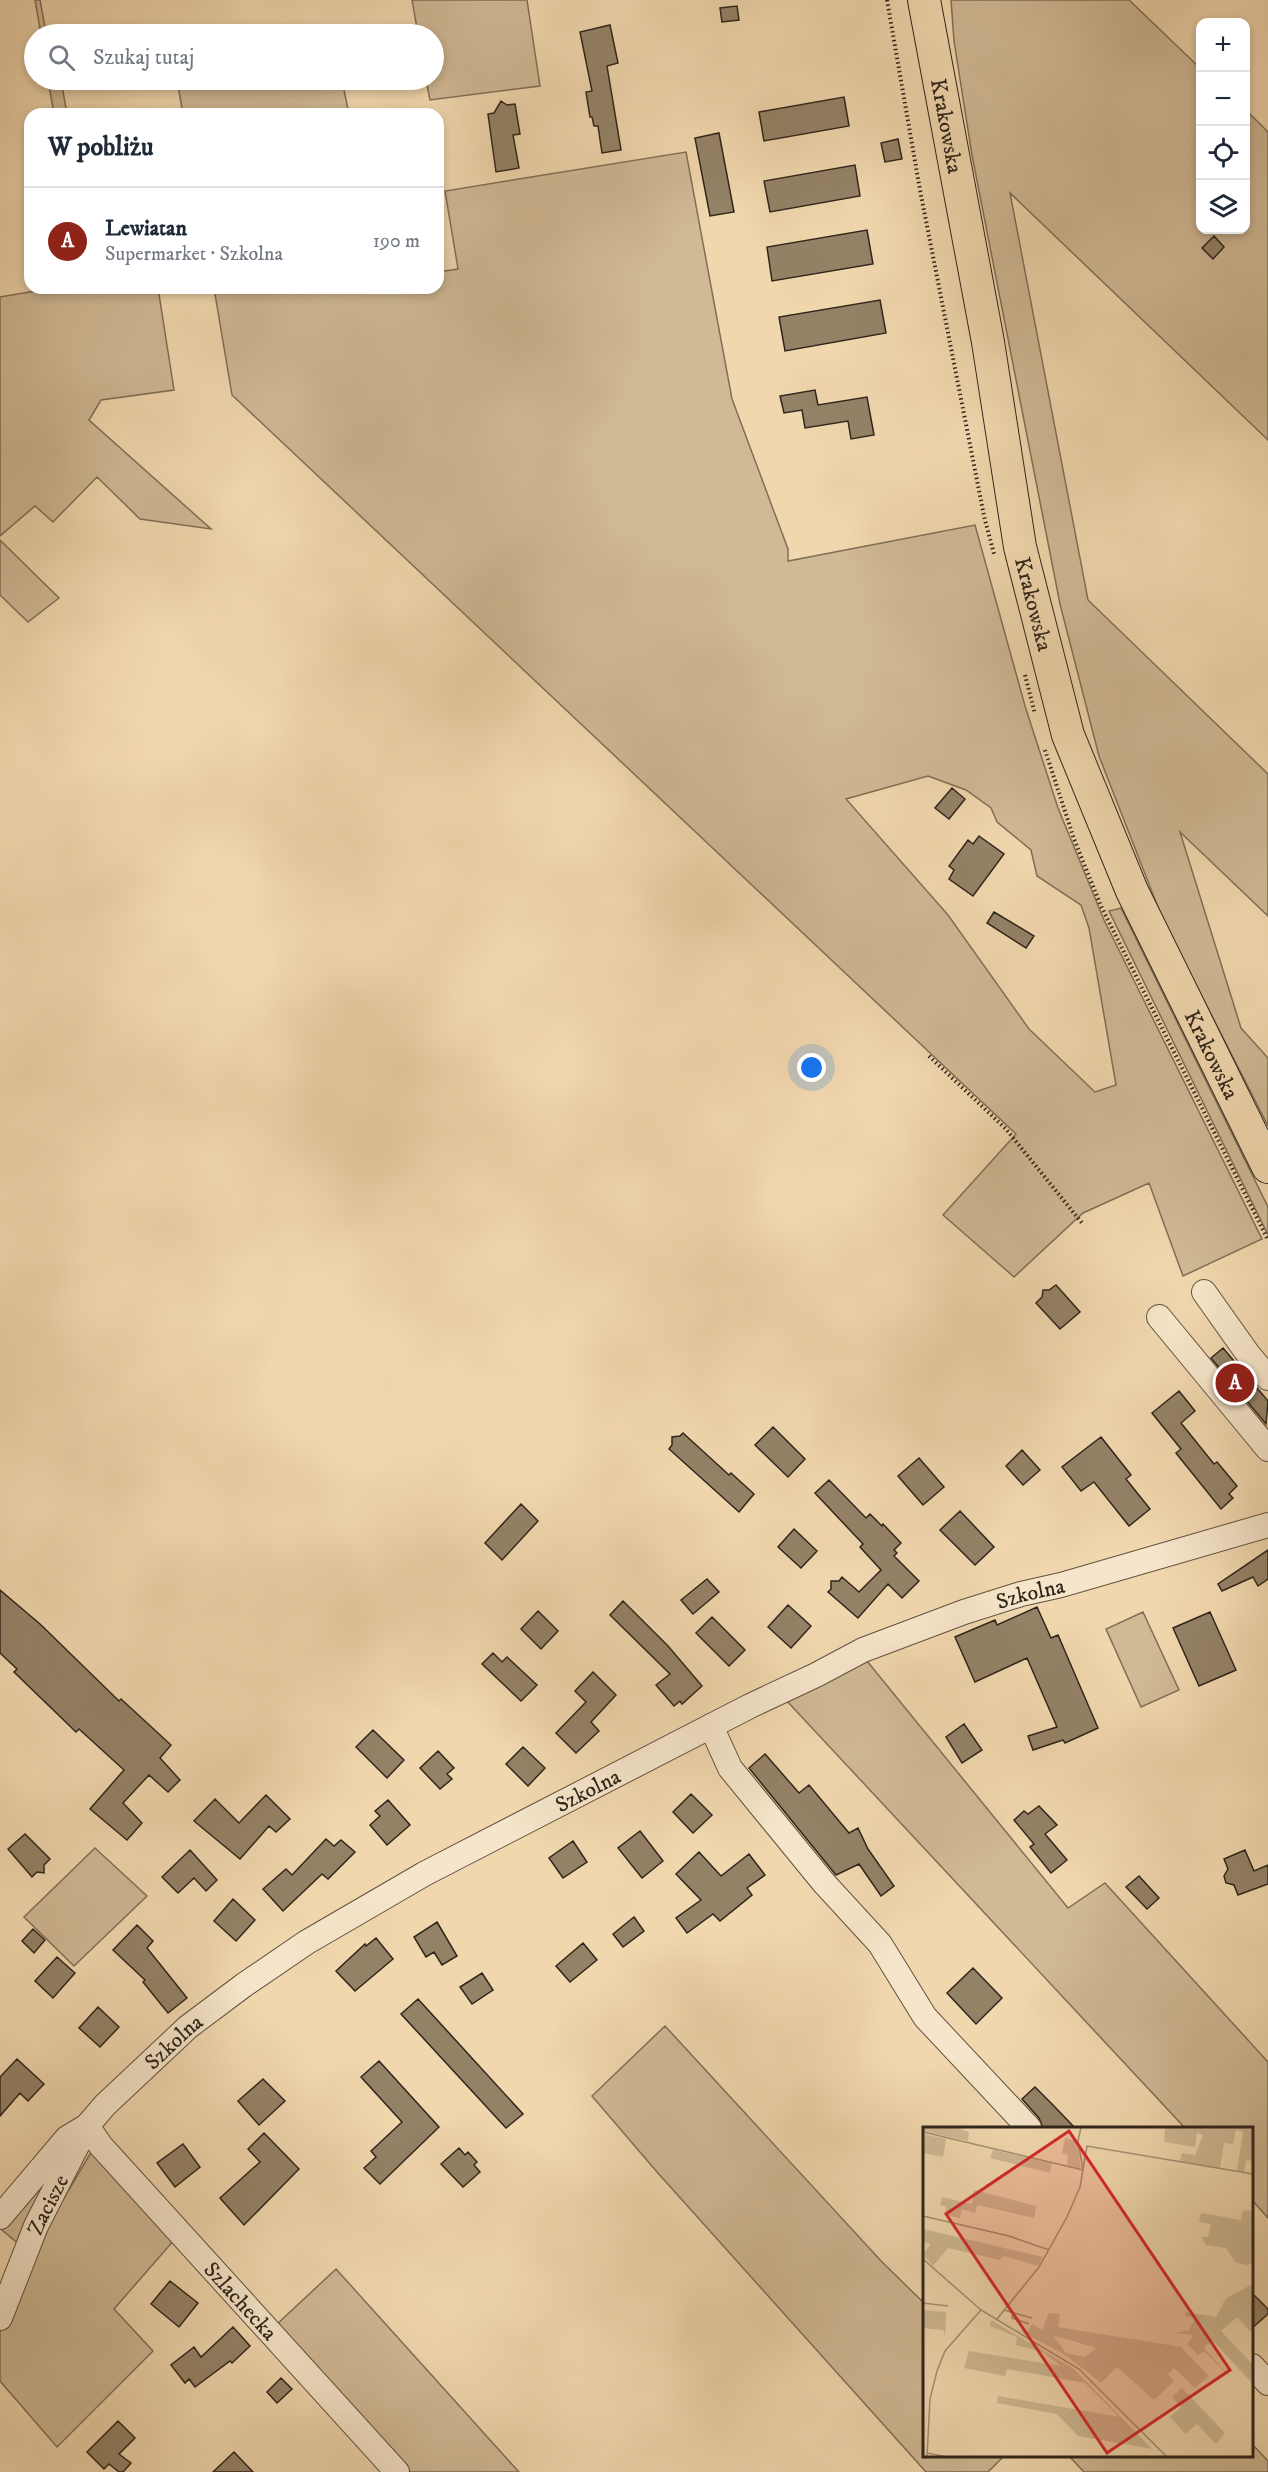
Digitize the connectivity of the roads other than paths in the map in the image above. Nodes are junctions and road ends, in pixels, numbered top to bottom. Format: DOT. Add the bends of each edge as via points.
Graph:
graph roads {
  1 [pos="924,0"];
  2 [pos="1268,1167"];
  3 [pos="1204,1292"];
  4 [pos="1159,1317"];
  5 [pos="1268,1378"];
  6 [pos="1268,1448"];
  7 [pos="1268,1525"];
  8 [pos="711,1726"];
  9 [pos="87,2126"];
  10 [pos="1028,2127"];
  11 [pos="0,2217"];
  12 [pos="0,2318"];
  13 [pos="1253,2368"];
  14 [pos="1268,2383"];
  15 [pos="398,2472"];
  1 -- 2 [label="main road, Krakowska" via="988,342 1020,547 1068,735 1131,891"];
  3 -- 5 [label="street"];
  4 -- 6 [label="street"];
  7 -- 8 [label="street, Szkolna" via="964,1612 863,1650"];
  8 -- 9 [label="street, Szkolna" via="424,1874 307,1942 188,2027"];
  8 -- 10 [label="street" via="730,1768 824,1883 880,1944 925,2017"];
  9 -- 11 [label="street, Szkolna" via="67,2138"];
  9 -- 12 [label="street, Zacisze" via="36,2226"];
  9 -- 15 [label="street, Szlachecka"];
  13 -- 14 [label="street"];
}
